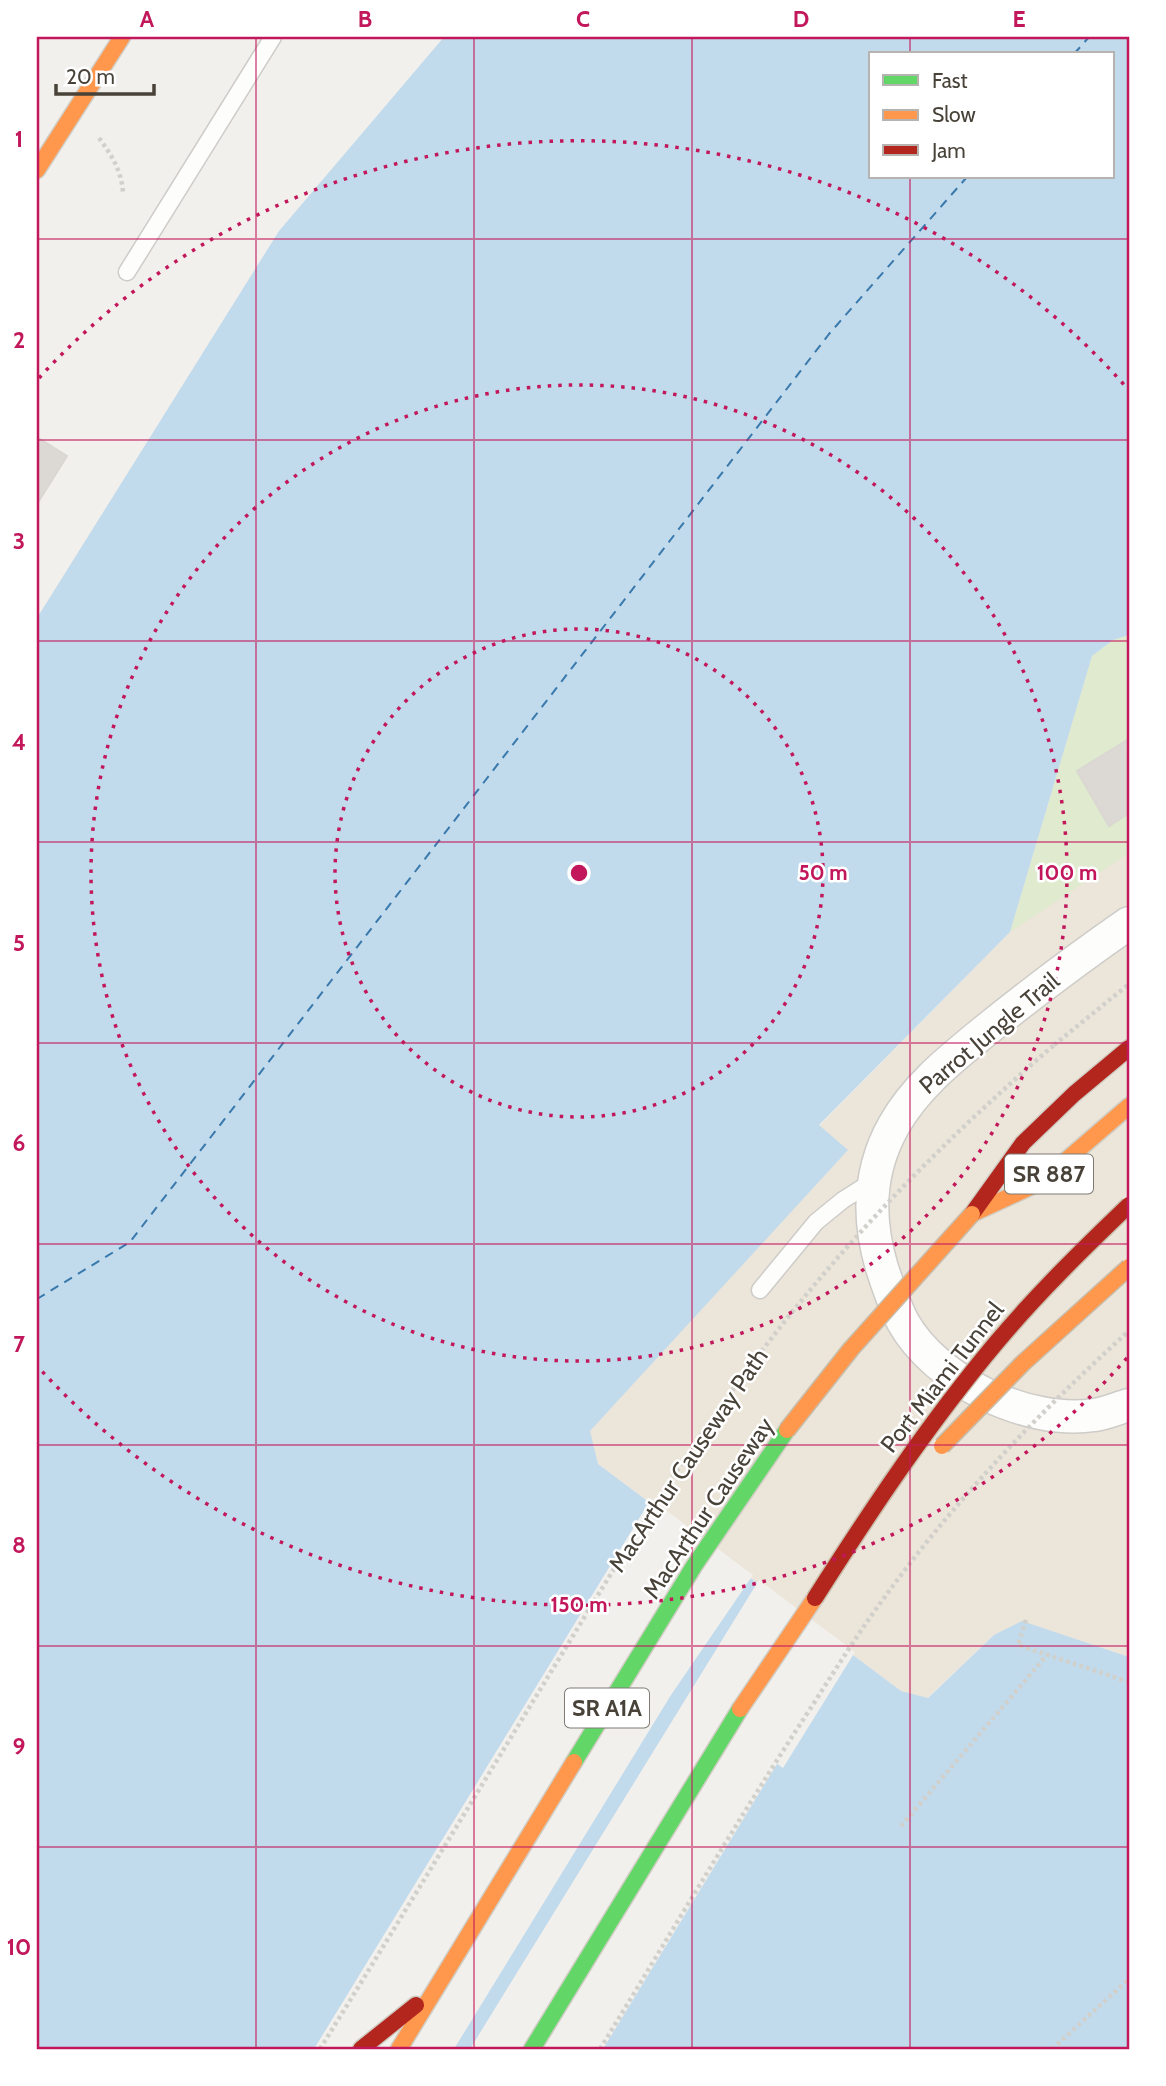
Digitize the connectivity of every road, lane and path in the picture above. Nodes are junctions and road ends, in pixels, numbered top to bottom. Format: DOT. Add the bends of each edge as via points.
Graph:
graph roads {
  1 [pos="122,37"];
  2 [pos="273,37"];
  3 [pos="77,106"];
  4 [pos="37,170"];
  5 [pos="123,194"];
  6 [pos="127,272"];
  7 [pos="1129,923"];
  8 [pos="1129,985"];
  9 [pos="1129,1048"];
  10 [pos="1129,1107"];
  11 [pos="873,1181"];
  12 [pos="1129,1205"];
  13 [pos="972,1214"];
  14 [pos="1129,1267"];
  15 [pos="760,1290"];
  16 [pos="1129,1331"];
  17 [pos="1129,1405"];
  18 [pos="929,1460"];
  19 [pos="912,1479"];
  20 [pos="815,1598"];
  21 [pos="1026,1620"];
  22 [pos="1046,1655"];
  23 [pos="1129,1682"];
  24 [pos="901,1826"];
  25 [pos="1129,1979"];
  26 [pos="434,1991"];
  27 [pos="320,2049"];
  28 [pos="361,2049"];
  29 [pos="399,2049"];
  30 [pos="532,2049"];
  31 [pos="600,2049"];
  32 [pos="1052,2049"];
  1 -- 3 [label="main road"];
  2 -- 6 [label="lane"];
  3 -- 4 [label="main road"];
  3 -- 5 [label="path" via="116,163"];
  7 -- 11 [label="street, Parrot Jungle Trail" via="933,1074 894,1125"];
  8 -- 27 [label="path, MacArthur Causeway Path, bridge" via="991,1100 897,1193 815,1285 734,1388 625,1550"];
  9 -- 13 [label="main road, MacArthur Causeway / SR A1A" via="1023,1143"];
  10 -- 13 [label="main road, SR 887" via="1041,1182"];
  11 -- 15 [label="lane" via="816,1222"];
  11 -- 17 [label="street, Parrot Jungle Trail" via="872,1226 887,1283 904,1324 935,1360 979,1391 1023,1409 1094,1416"];
  12 -- 20 [label="main road, Port Miami Tunnel, bridge" via="1084,1246 999,1338 882,1492"];
  13 -- 26 [label="main road, MacArthur Causeway / SR A1A, bridge" via="851,1349 787,1430 694,1566"];
  14 -- 18 [label="main road, bridge" via="1023,1363"];
  16 -- 31 [label="path, bridge" via="995,1464 880,1604 776,1761"];
  19 -- 20 [label="main road, bridge"];
  20 -- 30 [label="main road" via="747,1698"];
  21 -- 22 [label="path" via="1018,1645"];
  22 -- 23 [label="path"];
  22 -- 24 [label="path"];
  25 -- 32 [label="path"];
  26 -- 28 [label="main road"];
  26 -- 29 [label="main road, MacArthur Causeway / SR A1A"];
}
